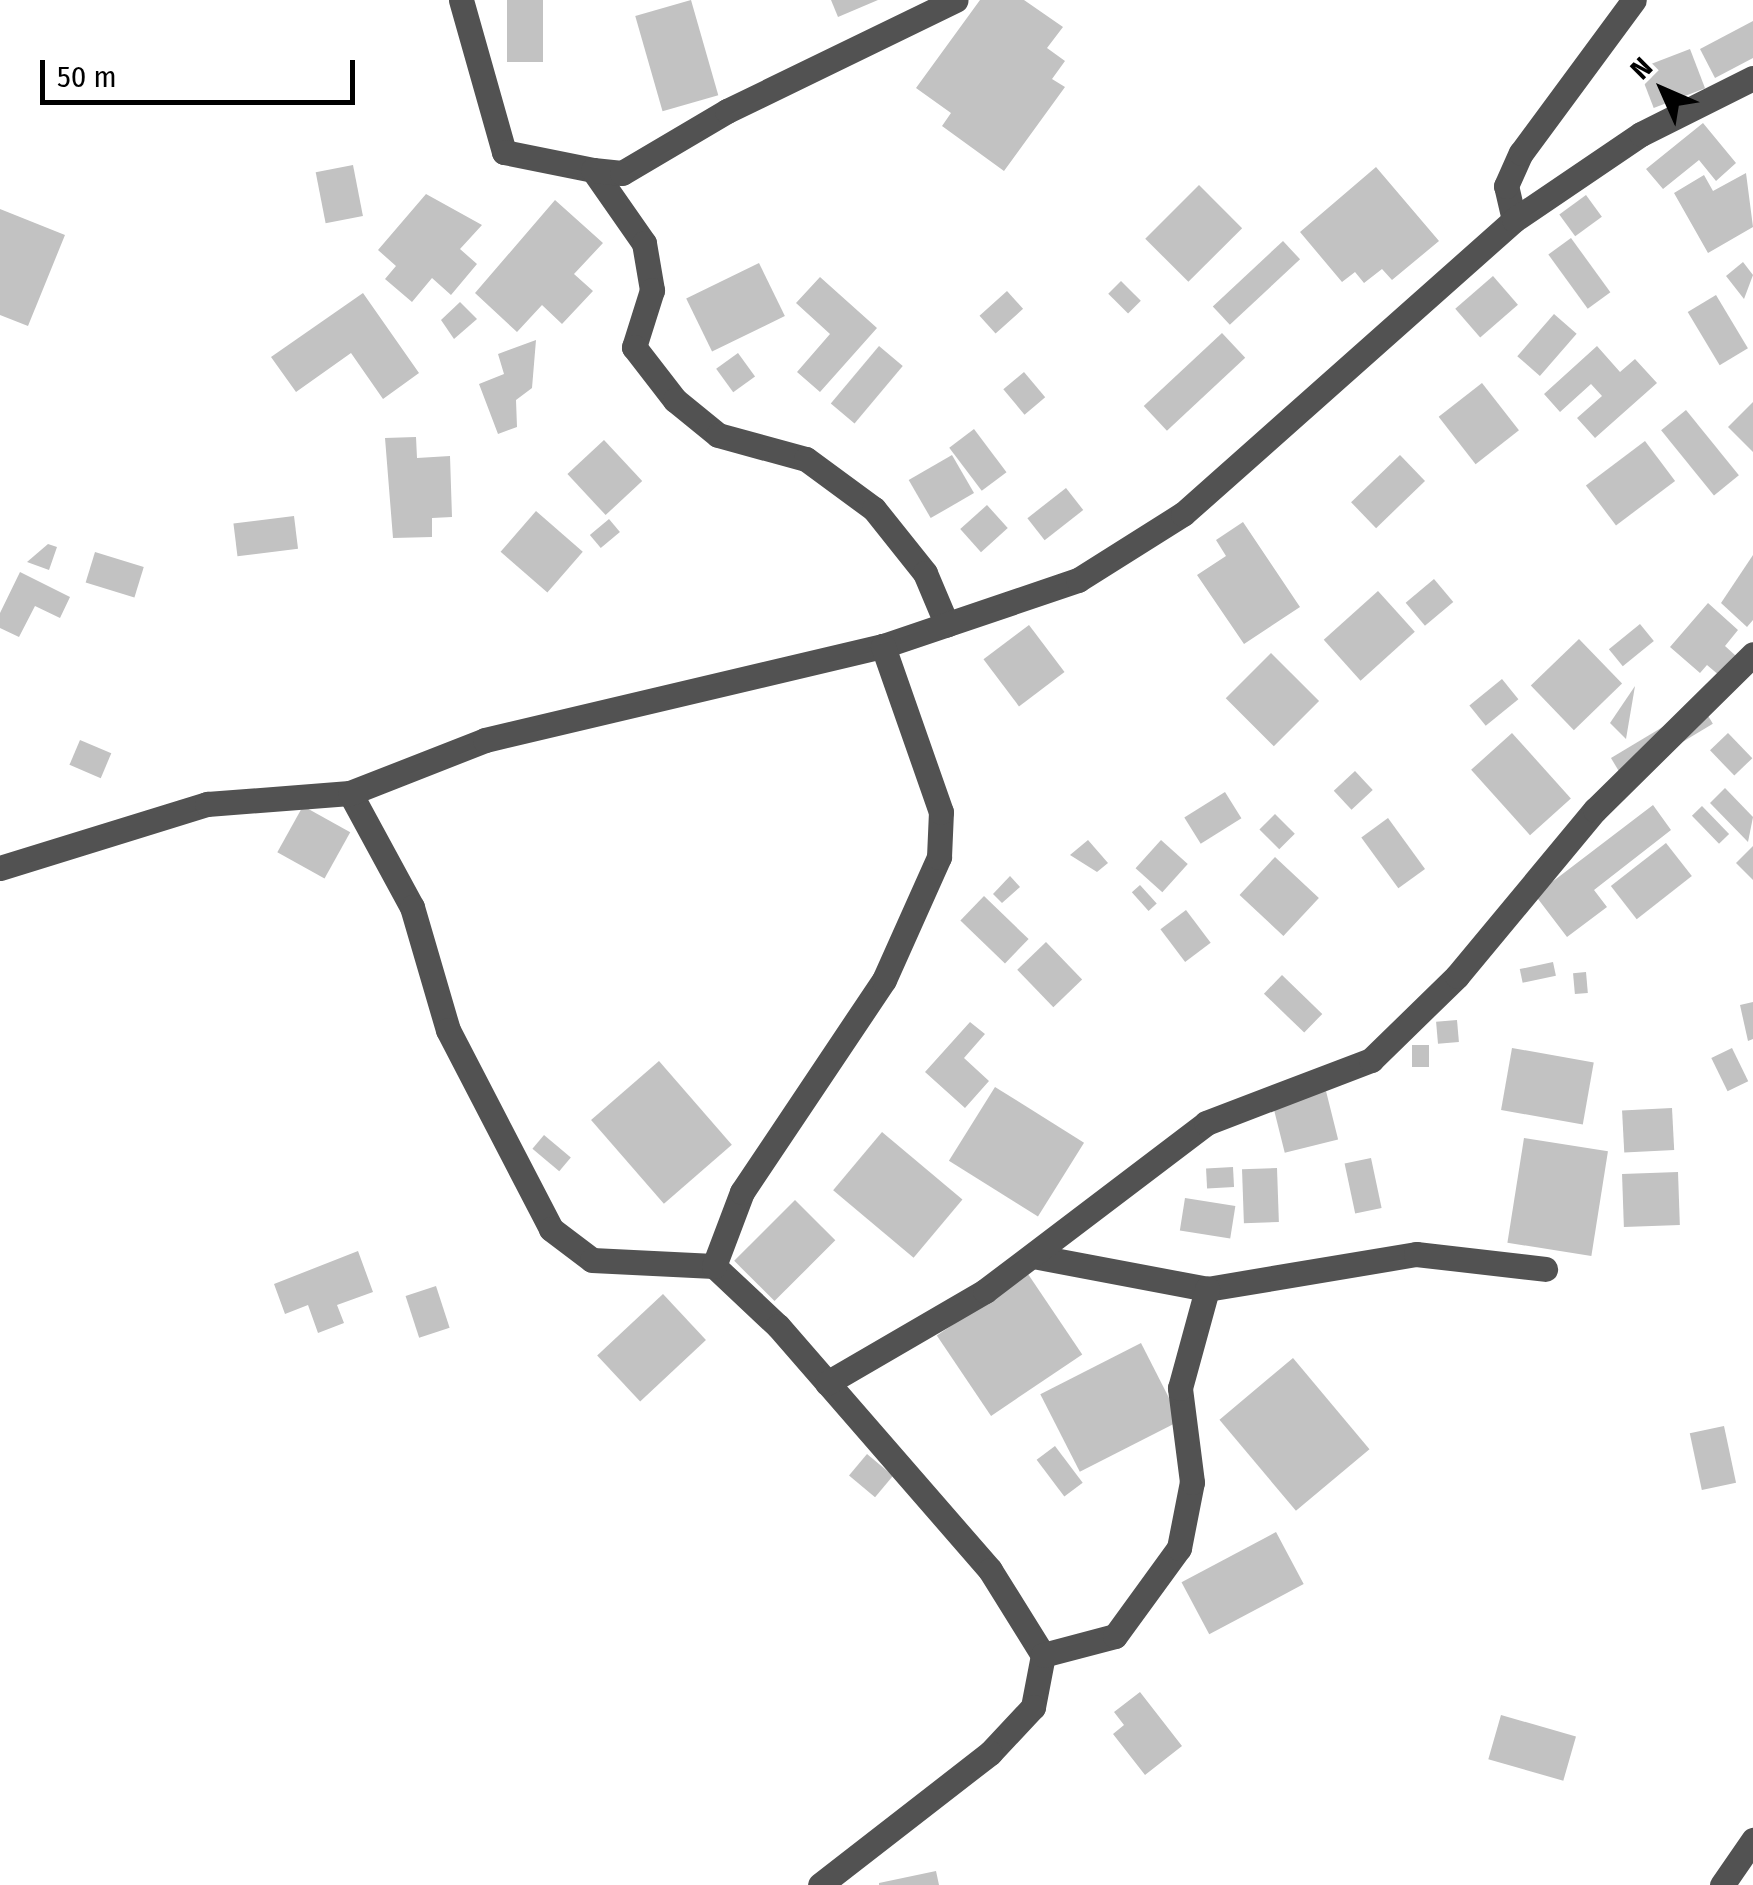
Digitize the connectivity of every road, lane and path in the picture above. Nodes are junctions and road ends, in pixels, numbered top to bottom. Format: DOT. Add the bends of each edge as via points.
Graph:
graph roads {
  1 [pos="462,0"];
  2 [pos="956,0"];
  3 [pos="1634,0"];
  4 [pos="1753,78"];
  5 [pos="593,170"];
  6 [pos="1514,220"];
  7 [pos="947,625"];
  8 [pos="883,646"];
  9 [pos="1753,654"];
  10 [pos="350,793"];
  11 [pos="0,868"];
  12 [pos="1033,1256"];
  13 [pos="714,1266"];
  14 [pos="1545,1269"];
  15 [pos="1207,1289"];
  16 [pos="827,1382"];
  17 [pos="1043,1655"];
  18 [pos="1753,1840"];
  19 [pos="820,1885"];
  20 [pos="1722,1885"];
  1 -- 5 [label="street" via="504,152"];
  2 -- 5 [label="street" via="726,111 622,173"];
  3 -- 6 [label="street" via="1521,152 1506,186"];
  4 -- 6 [label="street" via="1641,134"];
  5 -- 7 [label="street" via="644,244 652,290 634,346 675,400 718,434 806,459 874,509 925,573"];
  6 -- 7 [label="street" via="1183,514 1078,580"];
  7 -- 8 [label="street"];
  8 -- 10 [label="street" via="485,740"];
  8 -- 13 [label="street" via="942,812 939,857 884,980 742,1192"];
  9 -- 12 [label="street" via="1596,810 1458,976 1371,1060 1206,1123"];
  10 -- 11 [label="street" via="207,804"];
  10 -- 13 [label="street" via="412,907 448,1030 551,1229 592,1260"];
  12 -- 15 [label="street"];
  12 -- 16 [label="street"];
  13 -- 16 [label="street"];
  14 -- 15 [label="street" via="1416,1254"];
  15 -- 17 [label="street" via="1180,1388 1192,1482 1179,1548 1114,1636"];
  16 -- 17 [label="street" via="990,1570"];
  17 -- 19 [label="street" via="1034,1707 990,1753"];
  18 -- 20 [label="street"];
}
